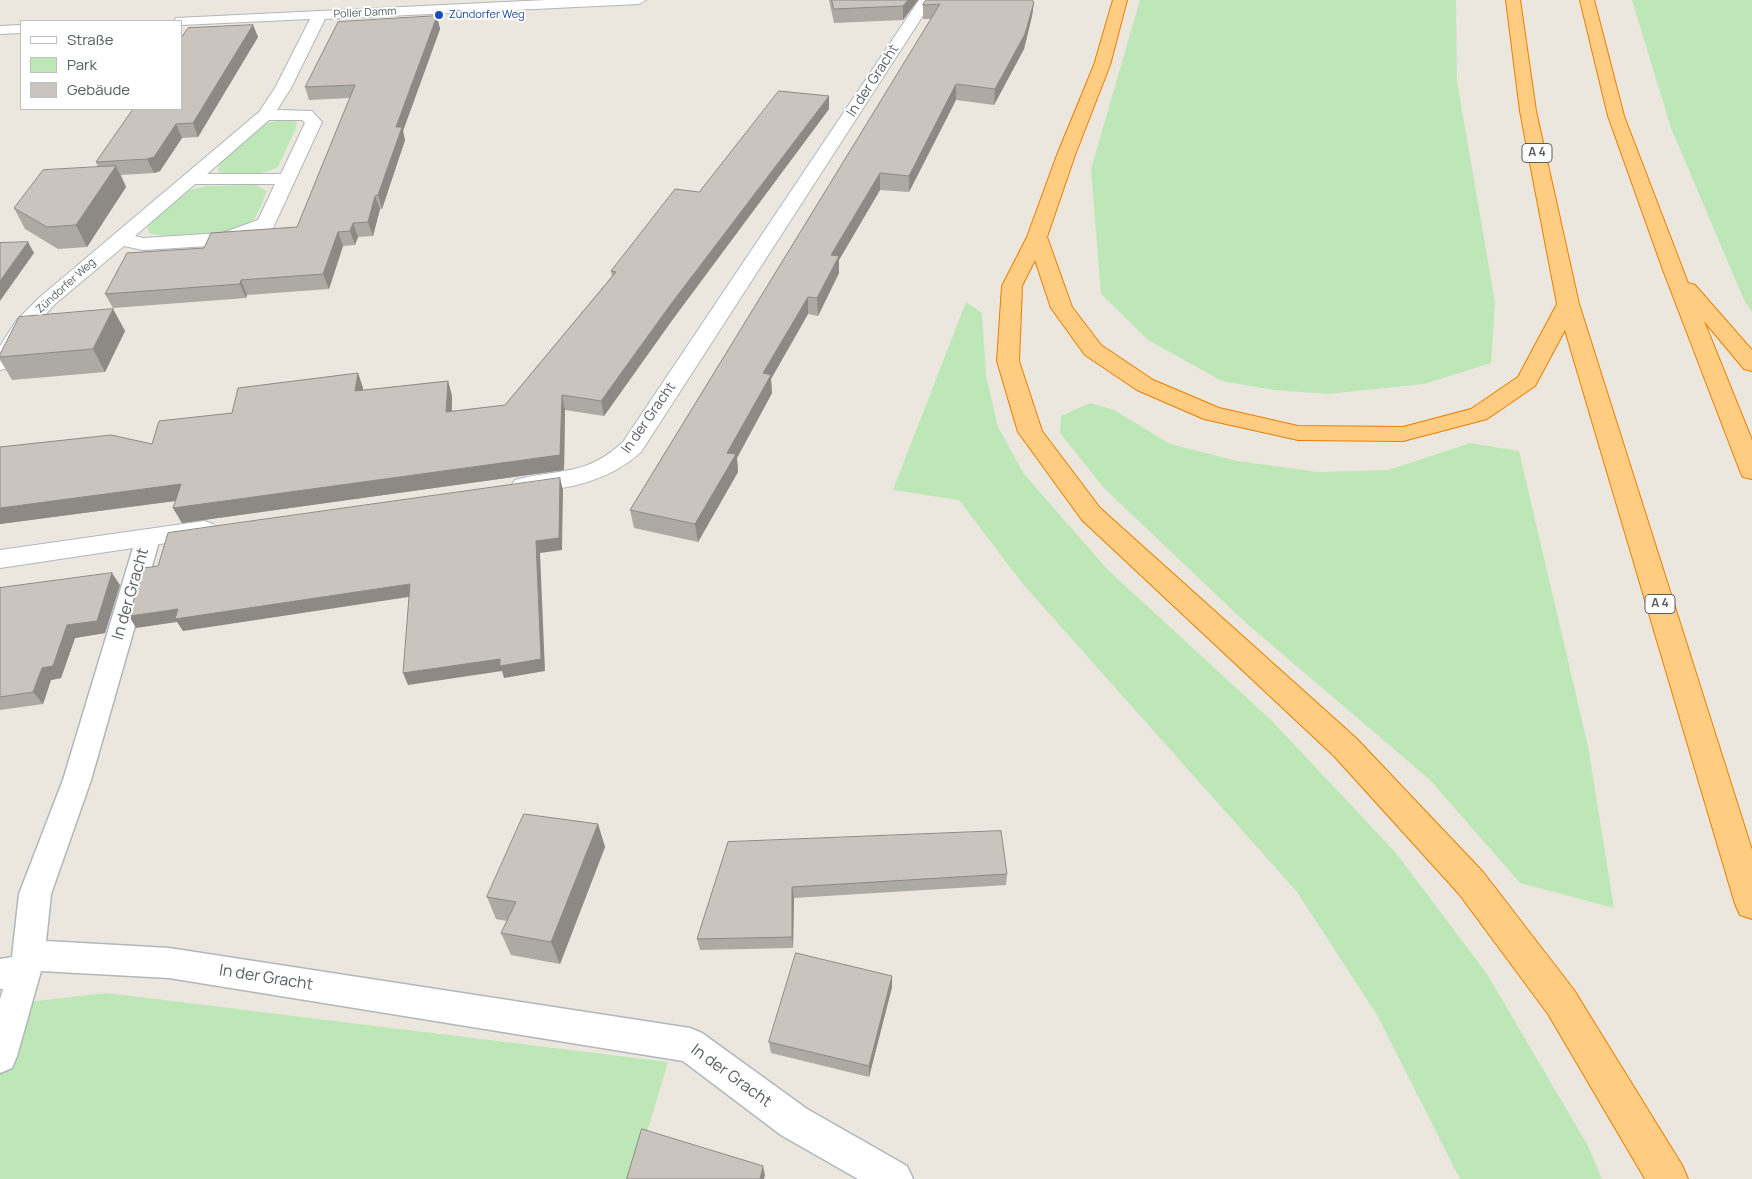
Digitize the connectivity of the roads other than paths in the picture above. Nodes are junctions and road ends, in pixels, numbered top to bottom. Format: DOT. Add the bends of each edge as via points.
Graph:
graph roads {
  1 [pos="632,0"];
  2 [pos="639,0"];
  3 [pos="926,0"];
  4 [pos="1120,0"];
  5 [pos="1513,0"];
  6 [pos="1587,0"];
  7 [pos="320,15"];
  8 [pos="182,22"];
  9 [pos="20,29"];
  10 [pos="0,30"];
  11 [pos="264,115"];
  12 [pos="188,179"];
  13 [pos="286,179"];
  14 [pos="1037,237"];
  15 [pos="120,239"];
  16 [pos="1673,270"];
  17 [pos="1568,304"];
  18 [pos="0,363"];
  19 [pos="1752,364"];
  20 [pos="1752,471"];
  21 [pos="501,489"];
  22 [pos="222,527"];
  23 [pos="148,538"];
  24 [pos="0,559"];
  25 [pos="1752,904"];
  26 [pos="18,967"];
  27 [pos="0,1056"];
  28 [pos="894,1179"];
  29 [pos="1668,1179"];
  1 -- 2 [label="street, Poller Damm"];
  1 -- 7 [label="street, Poller Damm"];
  3 -- 21 [label="street, In der Gracht" via="632,447 618,462 591,475"];
  4 -- 14 [label="highway" via="1102,65"];
  5 -- 17 [label="highway, A 4" via="1528,111"];
  6 -- 16 [label="highway" via="1616,116"];
  7 -- 8 [label="street, Poller Damm"];
  7 -- 11 [label="street, Zündorfer Weg" via="283,88"];
  9 -- 10 [label="street"];
  11 -- 12 [label="street, Zündorfer Weg"];
  11 -- 13 [label="street" via="306,115 314,122"];
  12 -- 13 [label="street"];
  12 -- 15 [label="street, Zündorfer Weg"];
  13 -- 15 [label="street" via="266,224 225,239 143,244"];
  14 -- 17 [label="highway" via="1062,308 1093,350 1145,385 1212,414 1298,433 1403,434 1479,414 1527,381"];
  14 -- 29 [label="highway" via="1012,286 1008,361 1030,432 1091,514 1345,747 1471,883 1561,1002"];
  15 -- 18 [label="street, Zündorfer Weg" via="47,301 24,326"];
  16 -- 19 [label="highway"];
  16 -- 20 [label="highway"];
  17 -- 25 [label="highway, A 4"];
  22 -- 23 [label="street, In der Gracht"];
  23 -- 24 [label="street, In der Gracht"];
  23 -- 26 [label="lane, In der Gracht" via="77,780 35,894"];
  26 -- 27 [label="lane"];
  26 -- 28 [label="lane, In der Gracht" via="169,963 690,1045 794,1122"];
}
